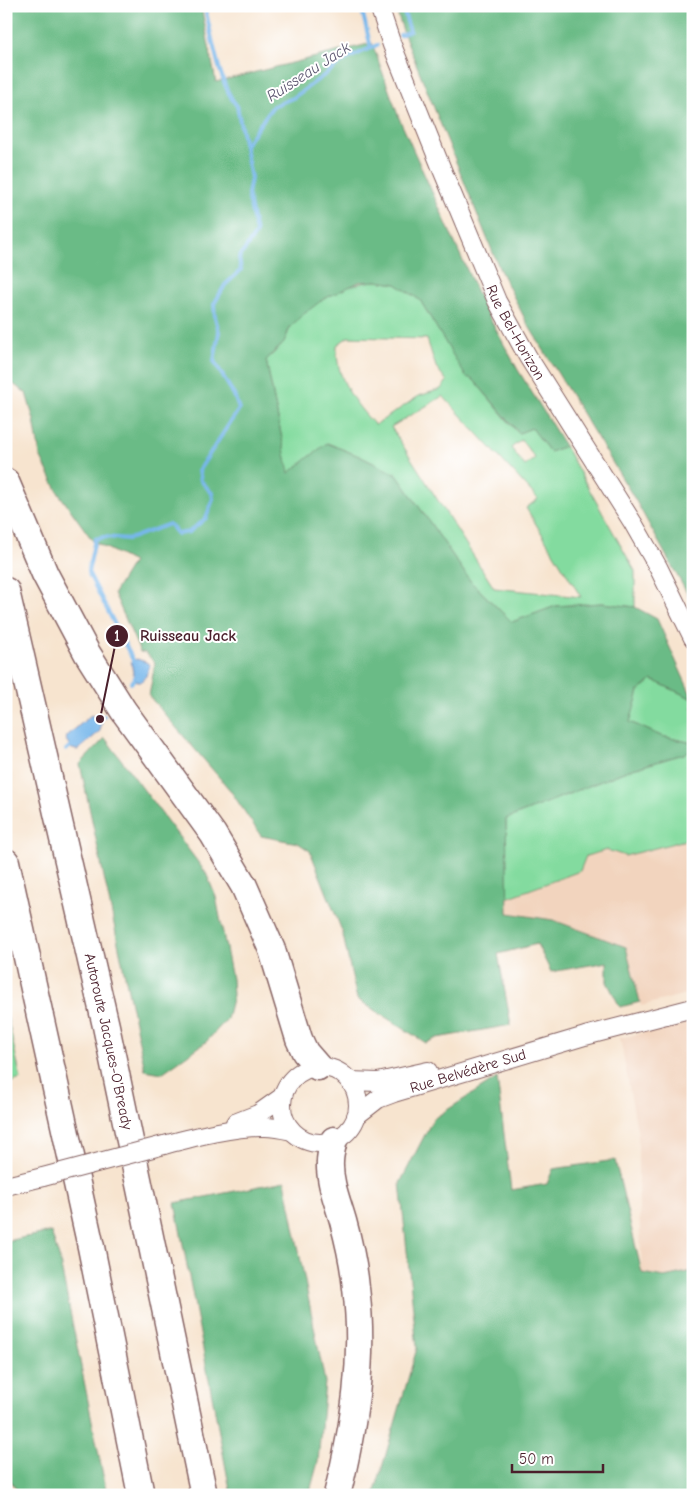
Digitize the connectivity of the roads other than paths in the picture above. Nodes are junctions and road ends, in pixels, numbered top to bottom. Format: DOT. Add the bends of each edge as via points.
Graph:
graph roads {
  1 [pos="378,6"];
  2 [pos="6,482"];
  3 [pos="6,591"];
  4 [pos="693,638"];
  5 [pos="6,862"];
  6 [pos="693,1008"];
  7 [pos="585,1036"];
  8 [pos="318,1066"];
  9 [pos="350,1081"];
  10 [pos="282,1097"];
  11 [pos="356,1116"];
  12 [pos="292,1131"];
  13 [pos="200,1136"];
  14 [pos="334,1140"];
  15 [pos="6,1186"];
  16 [pos="142,1495"];
  17 [pos="204,1495"];
  18 [pos="337,1495"];
  1 -- 4 [label="street, Rue Bel-Horizon" via="497,301 633,523"];
  2 -- 8 [label="highway" via="45,574 87,653 123,710 213,834 244,886 272,950 299,1039"];
  3 -- 17 [label="highway, Autoroute Jacques-O'Bready" via="104,1019"];
  5 -- 16 [label="highway"];
  6 -- 7 [label="street, Rue Belvédère Sud"];
  7 -- 9 [label="street, Rue Belvédère Sud" via="390,1080"];
  7 -- 11 [label="street, Rue Belvédère Sud" via="390,1094 373,1102"];
  8 -- 9 [label="street" via="335,1070"];
  8 -- 10 [label="street" via="297,1074"];
  9 -- 11 [label="street" via="357,1097"];
  10 -- 12 [label="street" via="283,1115"];
  10 -- 13 [label="street" via="253,1117"];
  11 -- 14 [label="street" via="348,1130"];
  12 -- 13 [label="street" via="258,1127"];
  12 -- 14 [label="street" via="314,1143"];
  13 -- 15 [label="street, bridge"];
  14 -- 18 [label="highway" via="330,1168 354,1270 360,1343 353,1423"];
}
